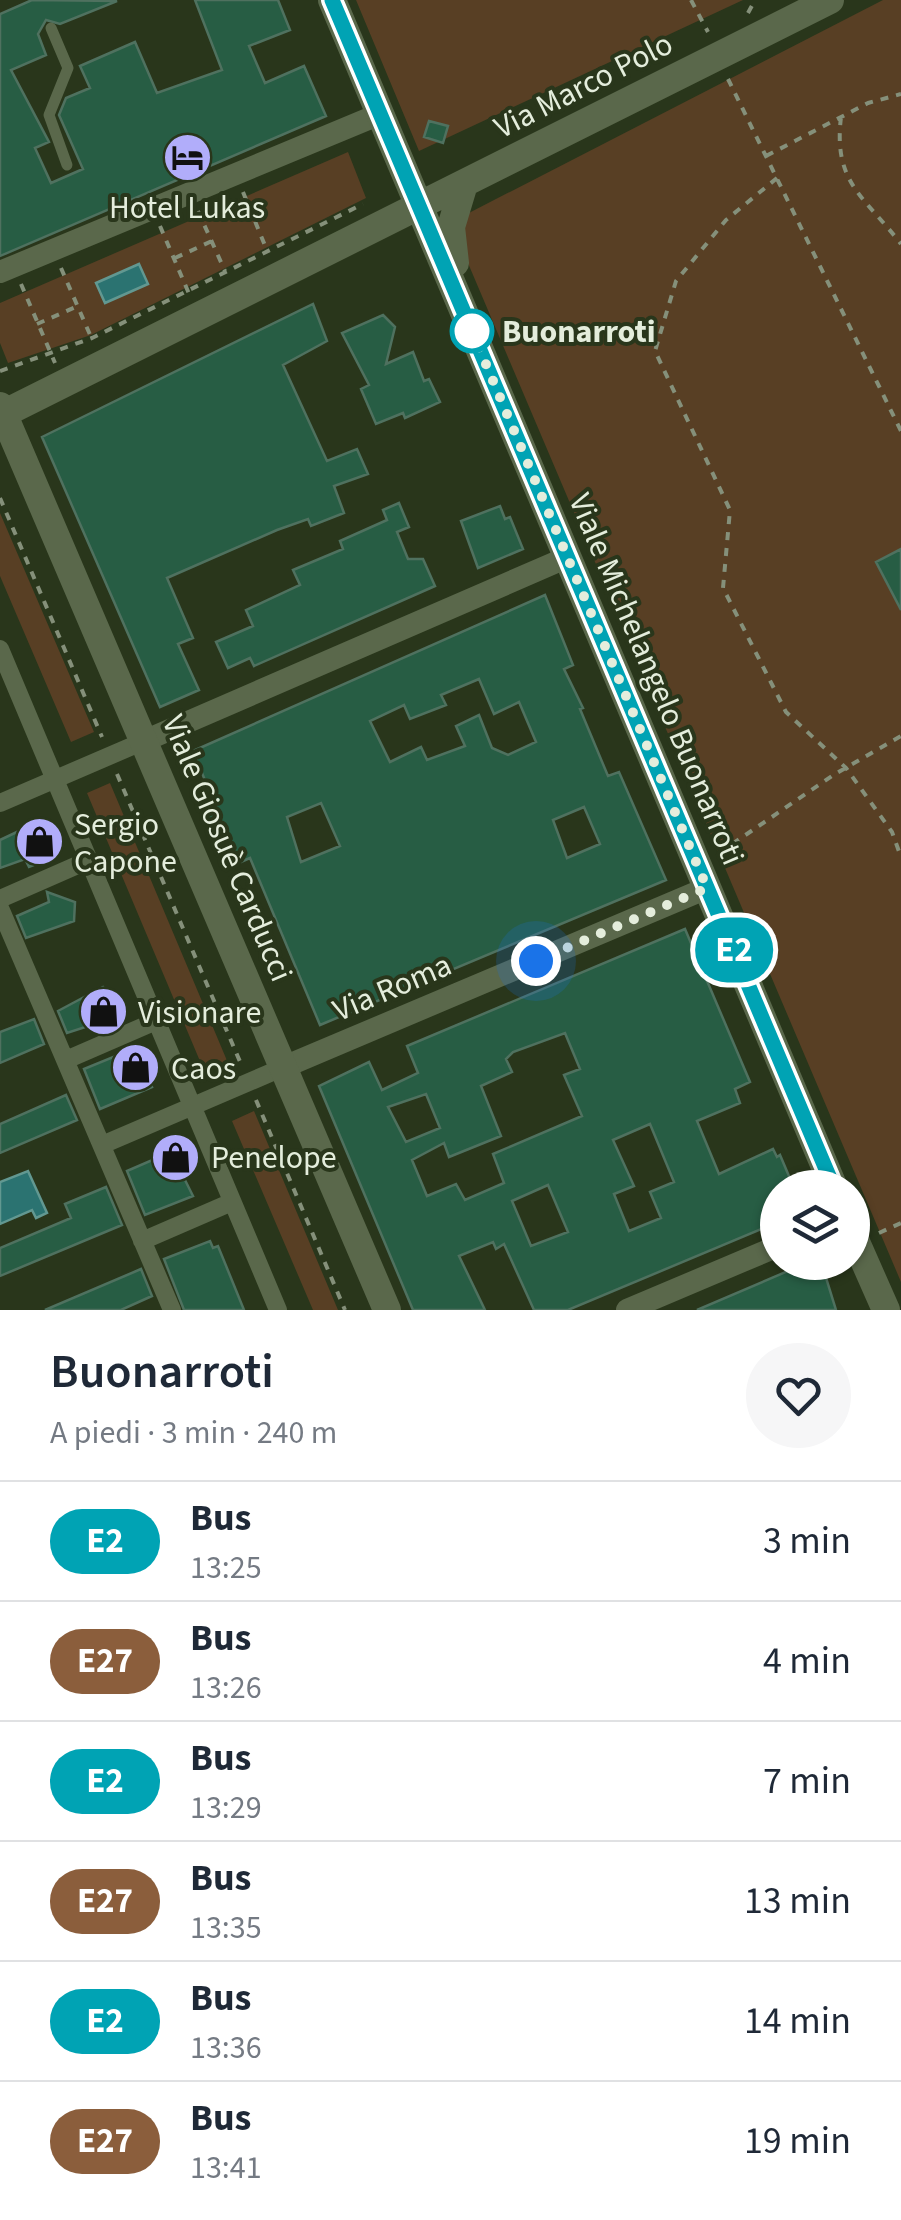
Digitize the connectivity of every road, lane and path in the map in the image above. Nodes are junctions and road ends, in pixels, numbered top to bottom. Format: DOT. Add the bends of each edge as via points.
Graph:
graph roads {
  1 [pos="332,0"];
  2 [pos="691,0"];
  3 [pos="830,0"];
  4 [pos="50,28"];
  5 [pos="712,45"];
  6 [pos="901,94"];
  7 [pos="380,114"];
  8 [pos="841,116"];
  9 [pos="766,156"];
  10 [pos="67,165"];
  11 [pos="236,174"];
  12 [pos="776,178"];
  13 [pos="464,184"];
  14 [pos="190,193"];
  15 [pos="365,203"];
  16 [pos="420,205"];
  17 [pos="152,208"];
  18 [pos="212,241"];
  19 [pos="901,244"];
  20 [pos="54,249"];
  21 [pos="266,249"];
  22 [pos="174,258"];
  23 [pos="6,269"];
  24 [pos="225,271"];
  25 [pos="279,276"];
  26 [pos="187,288"];
  27 [pos="236,298"];
  28 [pos="78,306"];
  29 [pos="462,309"];
  30 [pos="199,316"];
  31 [pos="37,324"];
  32 [pos="98,351"];
  33 [pos="50,353"];
  34 [pos="0,370"];
  35 [pos="64,383"];
  36 [pos="1,412"];
  37 [pos="901,431"];
  38 [pos="0,498"];
  39 [pos="568,557"];
  40 [pos="0,649"];
  41 [pos="9,696"];
  42 [pos="901,736"];
  43 [pos="144,741"];
  44 [pos="109,755"];
  45 [pos="846,768"];
  46 [pos="55,778"];
  47 [pos="0,802"];
  48 [pos="901,856"];
  49 [pos="89,860"];
  50 [pos="703,876"];
  51 [pos="0,899"];
  52 [pos="0,908"];
  53 [pos="156,1021"];
  54 [pos="66,1060"];
  55 [pos="284,1068"];
  56 [pos="248,1083"];
  57 [pos="193,1108"];
  58 [pos="102,1145"];
  59 [pos="826,1170"];
  60 [pos="232,1202"];
  61 [pos="142,1241"];
  62 [pos="760,1254"];
  63 [pos="870,1274"];
  64 [pos="172,1310"];
  65 [pos="278,1310"];
  66 [pos="345,1310"];
  67 [pos="387,1310"];
  68 [pos="627,1310"];
  69 [pos="886,1310"];
  1 -- 7 [label="street, Viale Michelangelo Buonarroti"];
  2 -- 5 [label="path"];
  3 -- 5 [label="street, Via Marco Polo"];
  4 -- 10 [label="lane" via="68,68 49,115"];
  5 -- 9 [label="path"];
  5 -- 13 [label="street, Via Marco Polo"];
  6 -- 8 [label="path"];
  7 -- 11 [label="street"];
  7 -- 16 [label="street, Viale Michelangelo Buonarroti"];
  8 -- 9 [label="path"];
  8 -- 19 [label="path" via="837,149 848,181"];
  9 -- 12 [label="path"];
  11 -- 14 [label="street"];
  11 -- 21 [label="path"];
  12 -- 37 [label="path"];
  12 -- 45 [label="path" via="726,220 676,281 655,351 730,510 723,588 786,712"];
  13 -- 16 [label="street, Via Marco Polo"];
  13 -- 29 [label="street, Viale Michelangelo Buonarroti" via="451,227"];
  14 -- 17 [label="street"];
  14 -- 18 [label="path"];
  15 -- 21 [label="path"];
  16 -- 25 [label="street, Via Marco Polo"];
  16 -- 29 [label="street, Viale Michelangelo Buonarroti"];
  17 -- 20 [label="street"];
  17 -- 22 [label="path"];
  18 -- 22 [label="path"];
  18 -- 24 [label="path"];
  20 -- 23 [label="street"];
  20 -- 28 [label="path"];
  21 -- 24 [label="path"];
  21 -- 25 [label="path"];
  22 -- 26 [label="path"];
  23 -- 31 [label="path"];
  24 -- 26 [label="path"];
  24 -- 27 [label="path"];
  25 -- 27 [label="street, Via Marco Polo"];
  26 -- 30 [label="path"];
  26 -- 32 [label="path"];
  27 -- 30 [label="street, Via Marco Polo"];
  28 -- 31 [label="path"];
  28 -- 32 [label="path"];
  29 -- 39 [label="street, Viale Michelangelo Buonarroti"];
  30 -- 32 [label="street, Via Marco Polo"];
  31 -- 33 [label="path"];
  32 -- 33 [label="path"];
  32 -- 35 [label="street, Via Marco Polo"];
  33 -- 34 [label="path"];
  33 -- 35 [label="path"];
  35 -- 36 [label="street, Via Marco Polo"];
  36 -- 43 [label="street, Viale Giosuè Carducci"];
  38 -- 44 [label="path"];
  39 -- 43 [label="street"];
  39 -- 50 [label="street, Viale Michelangelo Buonarroti"];
  40 -- 41 [label="street"];
  41 -- 46 [label="street"];
  42 -- 45 [label="path"];
  43 -- 44 [label="street"];
  43 -- 55 [label="street, Viale Giosuè Carducci"];
  44 -- 46 [label="street"];
  44 -- 56 [label="path"];
  45 -- 48 [label="path" via="892,832"];
  45 -- 50 [label="path"];
  46 -- 47 [label="street"];
  46 -- 49 [label="street"];
  49 -- 51 [label="street"];
  49 -- 53 [label="street"];
  50 -- 55 [label="street, Via Roma"];
  50 -- 59 [label="street, Viale Michelangelo Buonarroti"];
  52 -- 54 [label="street"];
  53 -- 54 [label="street"];
  53 -- 57 [label="street"];
  54 -- 58 [label="street"];
  55 -- 56 [label="street, Via Roma"];
  55 -- 67 [label="street, Viale Giosuè Carducci"];
  56 -- 57 [label="street, Via Roma"];
  56 -- 66 [label="path"];
  57 -- 58 [label="street, Via Roma"];
  57 -- 60 [label="street"];
  58 -- 61 [label="street"];
  60 -- 61 [label="street"];
  60 -- 65 [label="street"];
  61 -- 64 [label="street"];
  62 -- 68 [label="street"];
  63 -- 69 [label="street"];
}
